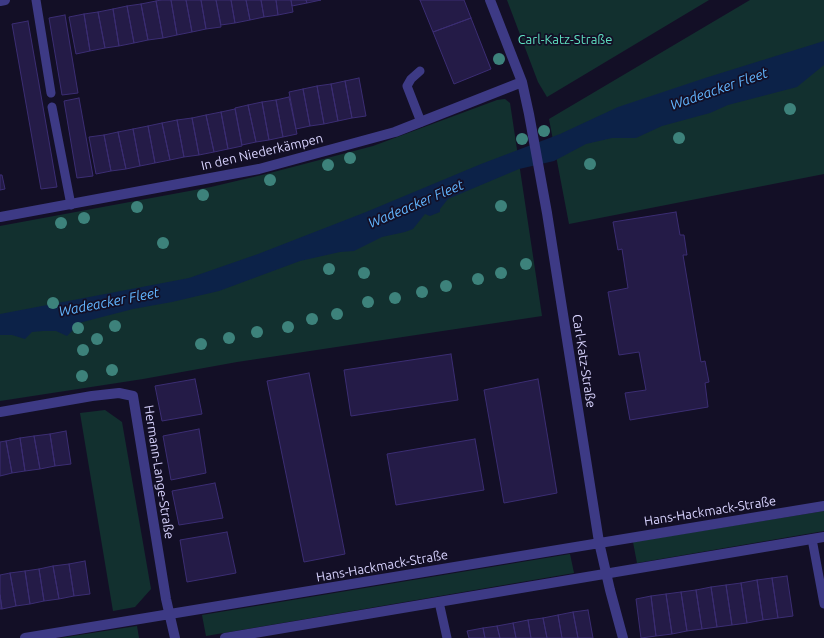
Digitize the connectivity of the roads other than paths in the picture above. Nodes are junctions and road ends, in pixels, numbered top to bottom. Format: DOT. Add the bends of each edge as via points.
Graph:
graph roads {
  1 [pos="5,0"];
  2 [pos="36,0"];
  3 [pos="490,0"];
  4 [pos="0,1"];
  5 [pos="420,71"];
  6 [pos="522,82"];
  7 [pos="51,93"];
  8 [pos="52,107"];
  9 [pos="420,122"];
  10 [pos="71,204"];
  11 [pos="0,217"];
  12 [pos="0,412"];
  13 [pos="824,506"];
  14 [pos="824,537"];
  15 [pos="812,539"];
  16 [pos="600,542"];
  17 [pos="606,574"];
  18 [pos="439,602"];
  19 [pos="824,604"];
  20 [pos="170,615"];
  21 [pos="25,638"];
  22 [pos="175,638"];
  23 [pos="225,638"];
  24 [pos="447,638"];
  25 [pos="623,638"];
  1 -- 4 [label="street"];
  2 -- 7 [label="lane"];
  3 -- 6 [label="street, Carl-Katz-Straße"];
  5 -- 9 [label="lane" via="407,86"];
  6 -- 9 [label="street, In den Niederkämpen"];
  6 -- 16 [label="street, Carl-Katz-Straße" via="540,172"];
  8 -- 10 [label="lane"];
  9 -- 10 [label="street, In den Niederkämpen" via="395,132 259,169"];
  10 -- 11 [label="street, In den Niederkämpen"];
  12 -- 20 [label="street, Hermann-Lange-Straße" via="92,396 134,396"];
  13 -- 16 [label="street, Hans-Hackmack-Straße"];
  14 -- 15 [label="street"];
  15 -- 17 [label="street"];
  15 -- 19 [label="lane"];
  16 -- 17 [label="street"];
  16 -- 20 [label="street, Hans-Hackmack-Straße"];
  17 -- 18 [label="street"];
  17 -- 25 [label="street"];
  18 -- 23 [label="street"];
  18 -- 24 [label="lane"];
  20 -- 21 [label="street, Hans-Hackmack-Straße"];
  20 -- 22 [label="street"];
}
